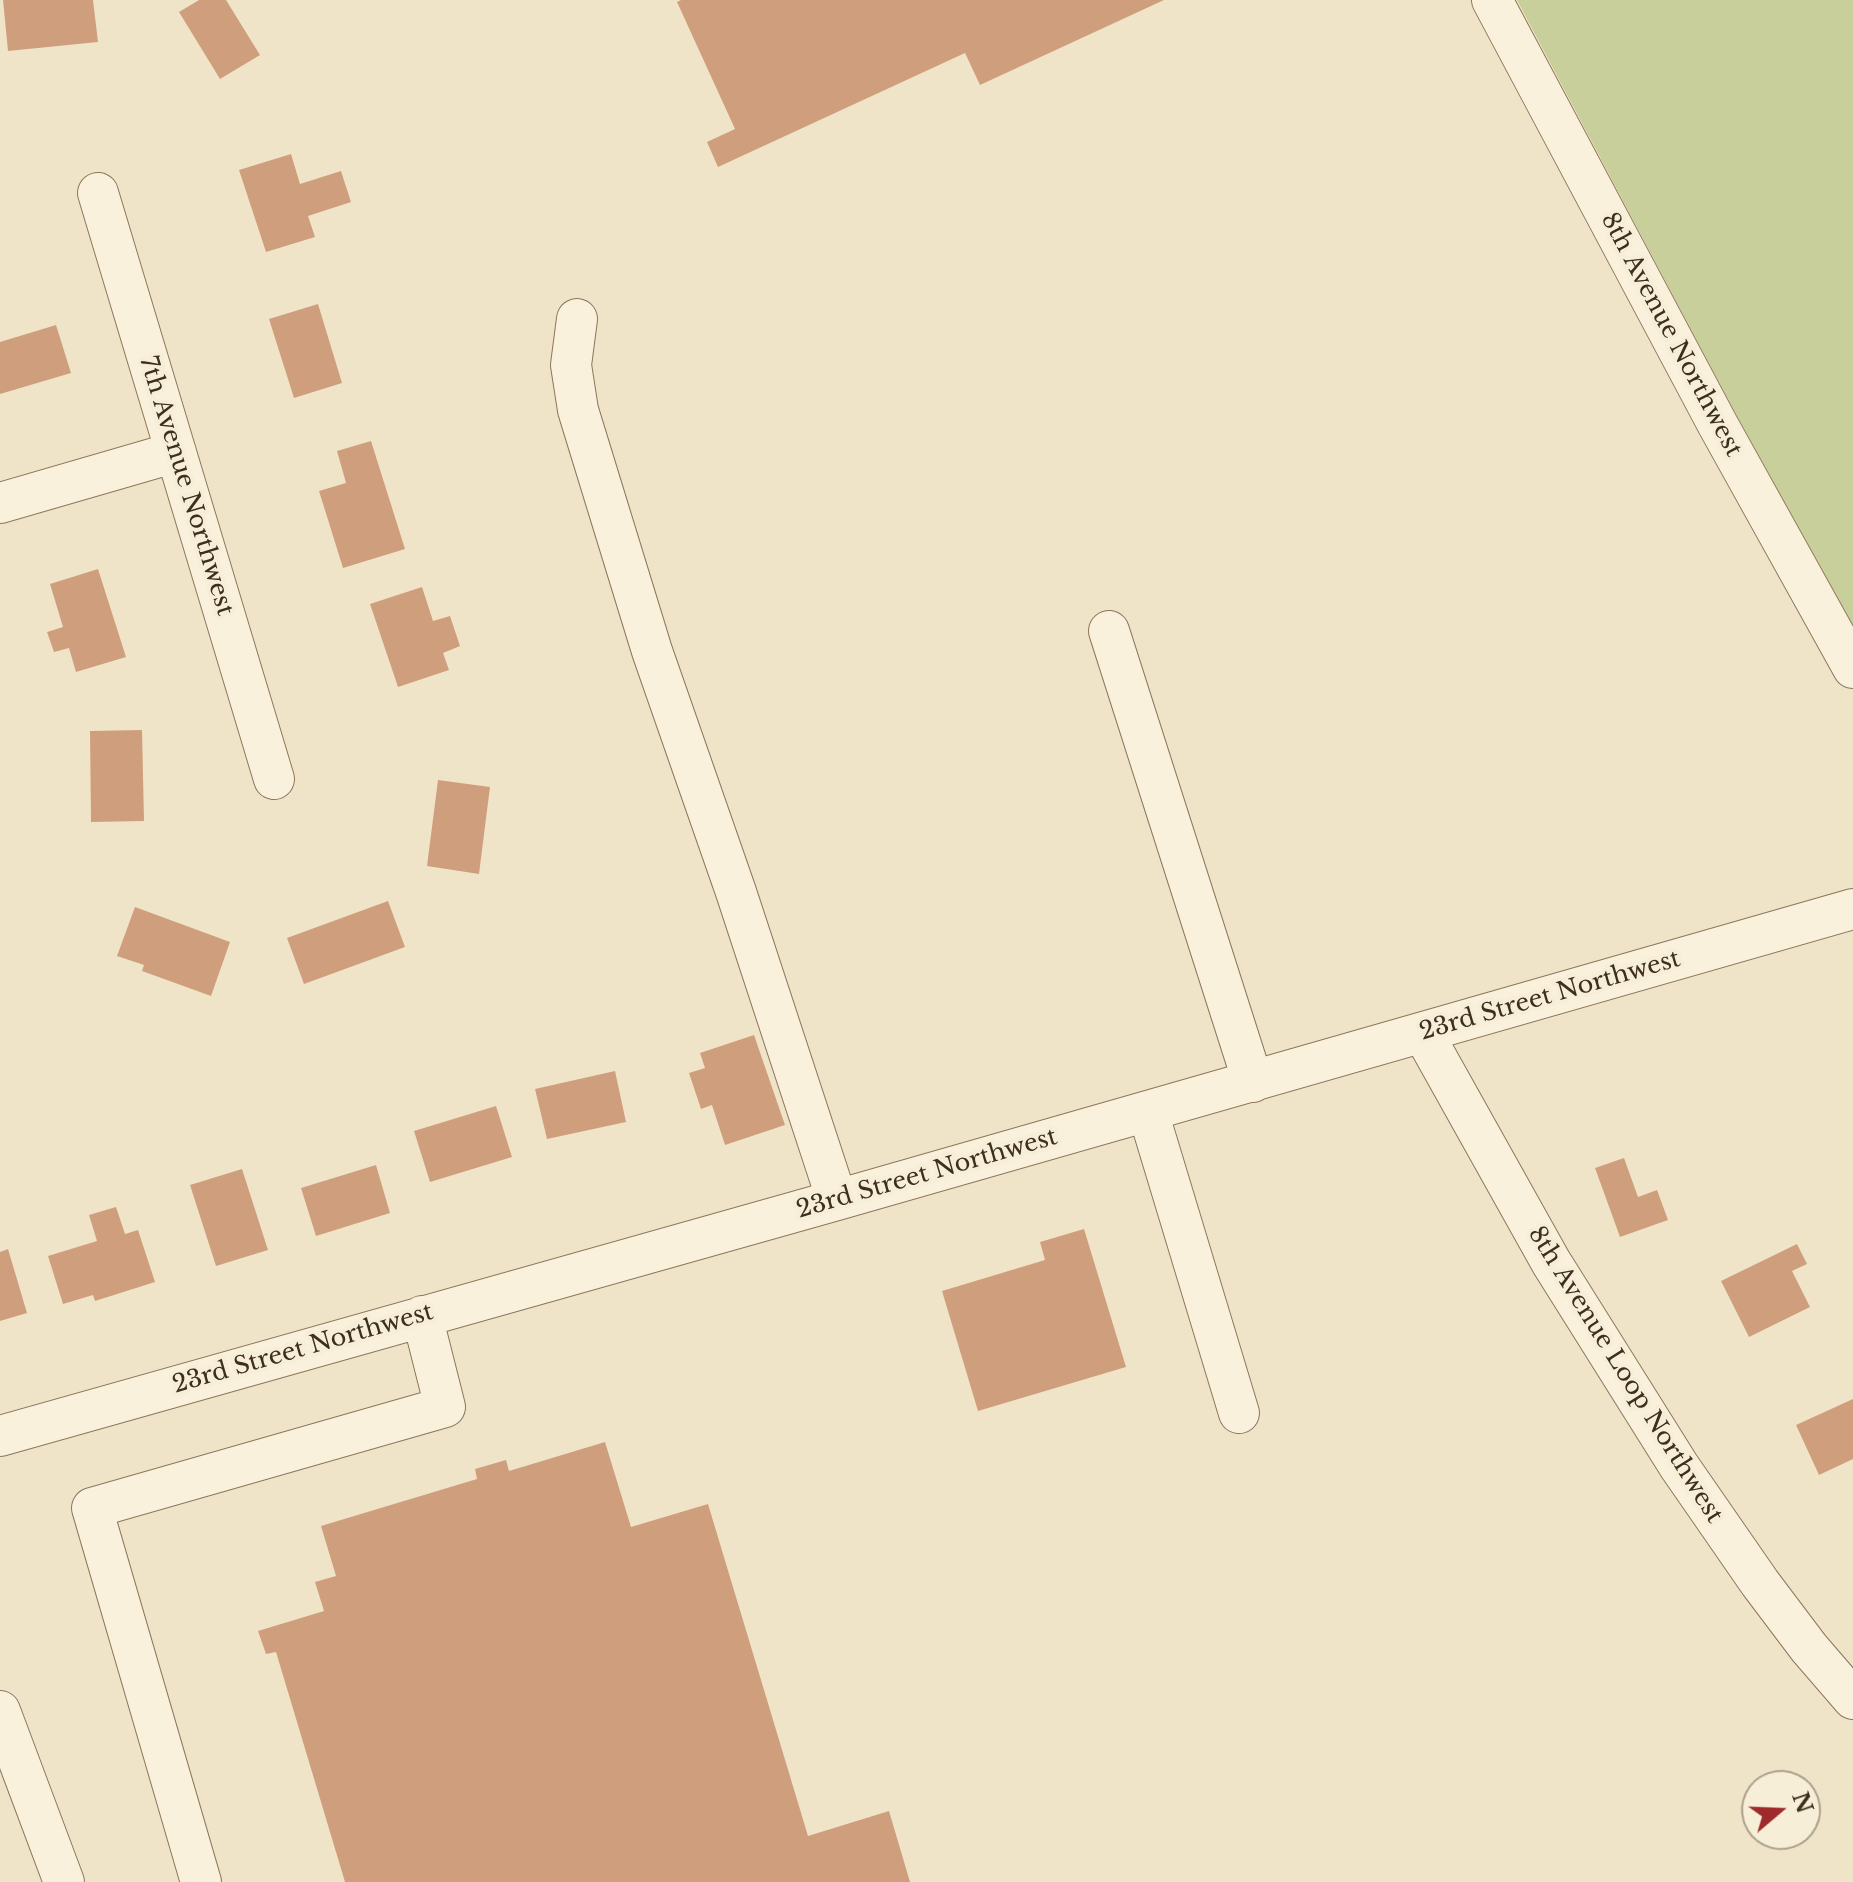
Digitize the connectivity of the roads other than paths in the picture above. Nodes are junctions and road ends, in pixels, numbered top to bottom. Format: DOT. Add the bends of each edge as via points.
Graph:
graph roads {
  1 [pos="1492,0"];
  2 [pos="98,193"];
  3 [pos="577,319"];
  4 [pos="176,452"];
  5 [pos="0,503"];
  6 [pos="1109,631"];
  7 [pos="1853,668"];
  8 [pos="274,779"];
  9 [pos="1853,909"];
  10 [pos="1423,1033"];
  11 [pos="1253,1082"];
  12 [pos="1148,1112"];
  13 [pos="837,1200"];
  14 [pos="422,1316"];
  15 [pos="1239,1413"];
  16 [pos="0,1436"];
  17 [pos="1853,1699"];
  18 [pos="0,1711"];
  19 [pos="64,1882"];
  20 [pos="201,1882"];
  1 -- 7 [label="street, 8th Avenue Northwest"];
  2 -- 4 [label="street, 7th Avenue Northwest"];
  3 -- 13 [label="street" via="571,365 578,410 652,651"];
  4 -- 5 [label="street"];
  4 -- 8 [label="street, 7th Avenue Northwest"];
  6 -- 11 [label="street"];
  9 -- 10 [label="street, 23rd Street Northwest"];
  10 -- 11 [label="street, 23rd Street Northwest"];
  10 -- 17 [label="street, 8th Avenue Loop Northwest" via="1551,1262 1663,1442 1760,1583"];
  11 -- 12 [label="street, 23rd Street Northwest"];
  12 -- 13 [label="street, 23rd Street Northwest"];
  12 -- 15 [label="street"];
  13 -- 14 [label="street, 23rd Street Northwest"];
  14 -- 16 [label="street, 23rd Street Northwest"];
  14 -- 20 [label="street" via="445,1407 92,1508"];
  18 -- 19 [label="street"];
}
